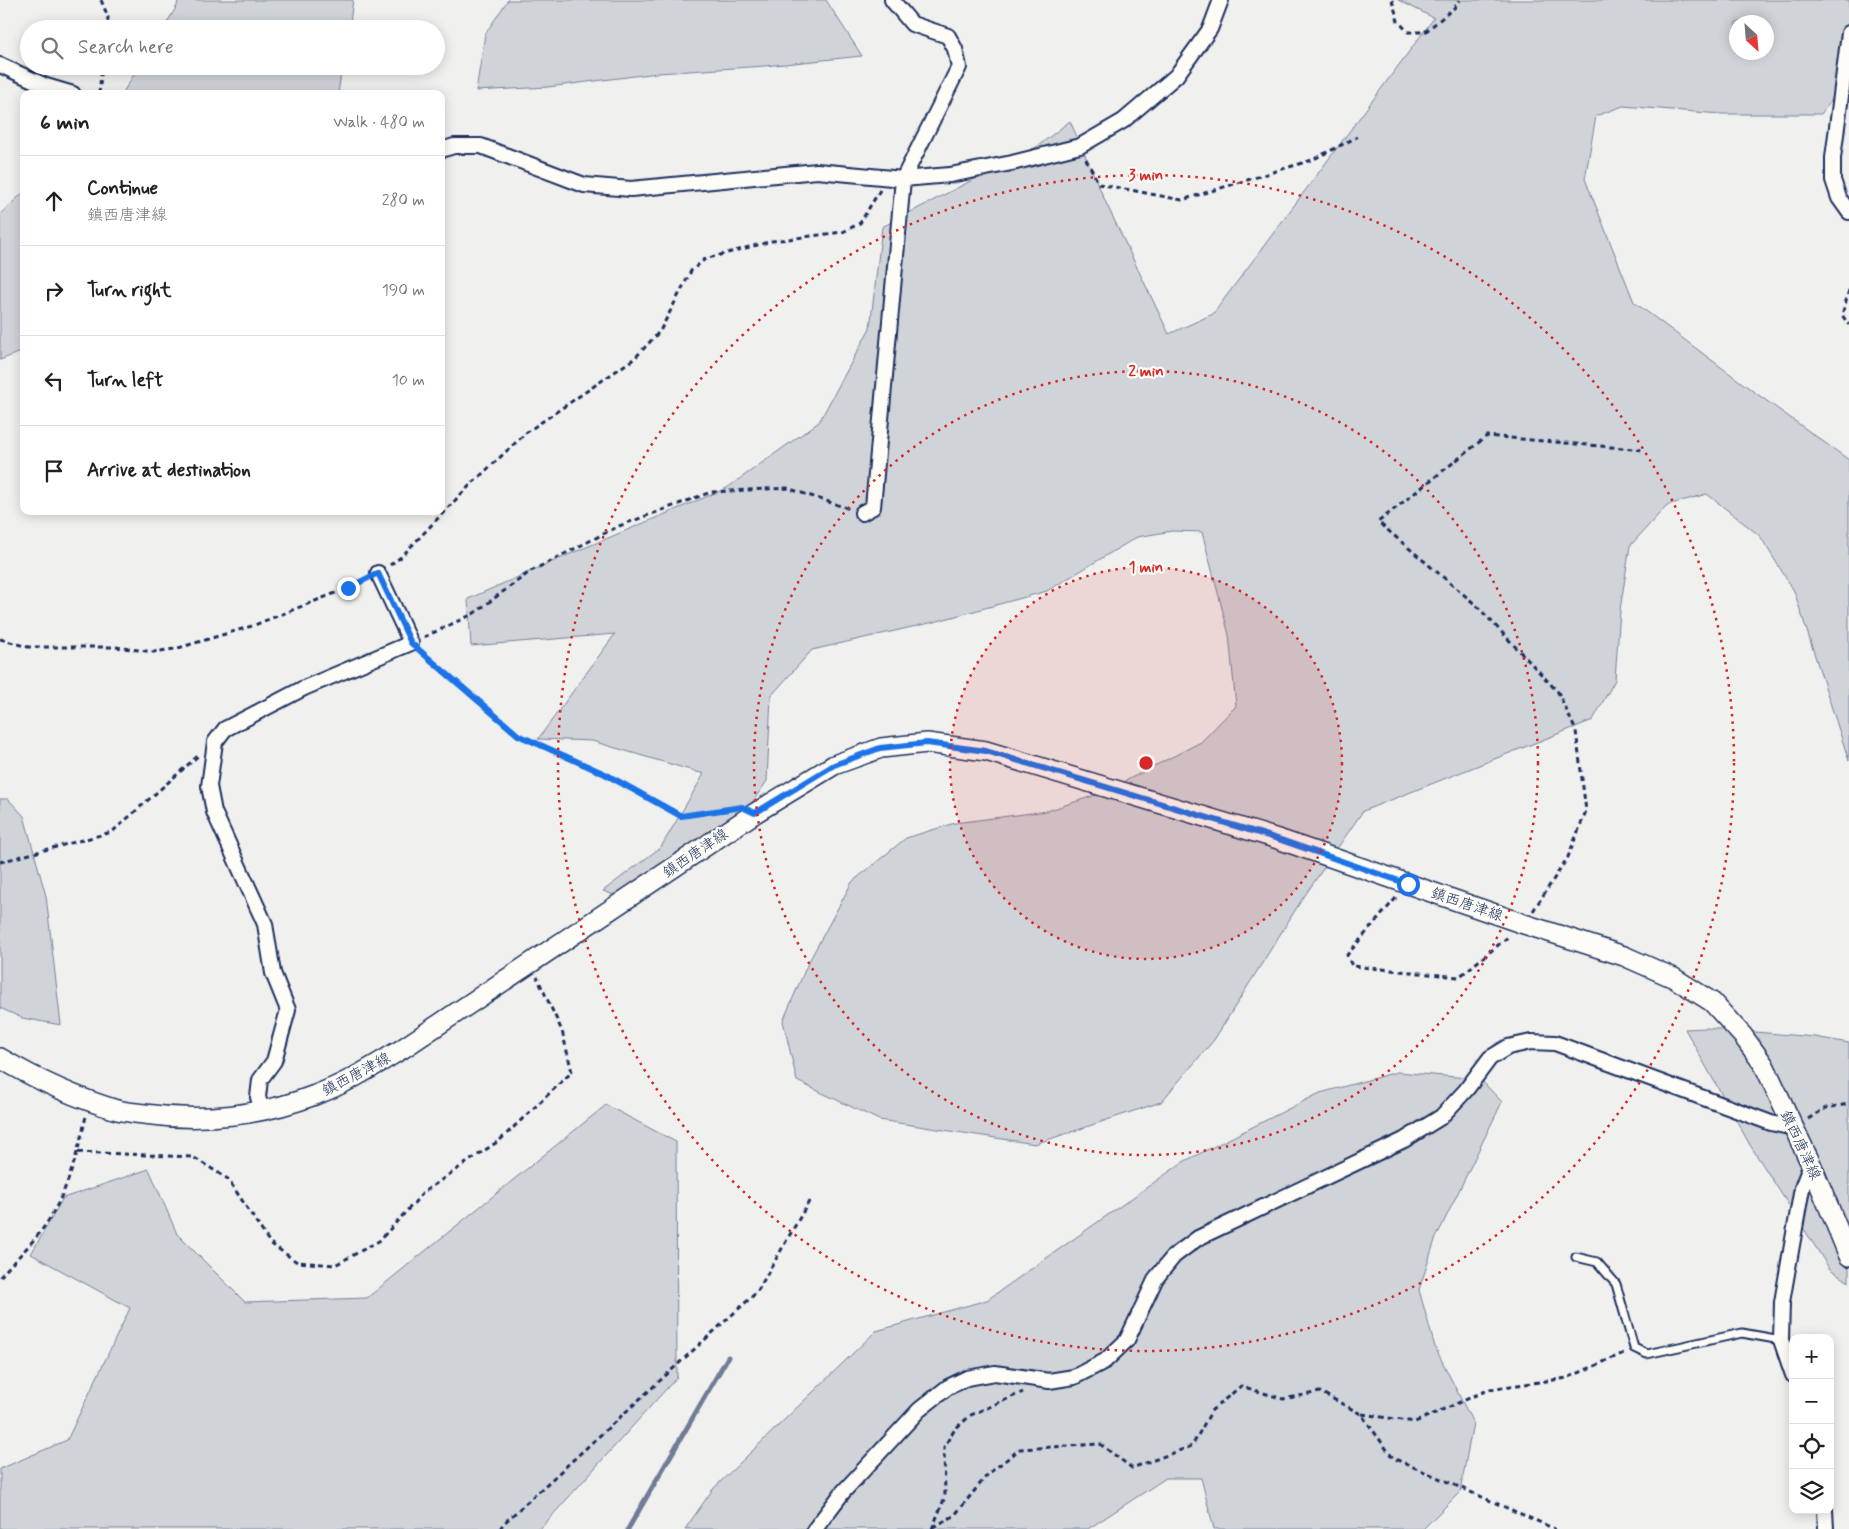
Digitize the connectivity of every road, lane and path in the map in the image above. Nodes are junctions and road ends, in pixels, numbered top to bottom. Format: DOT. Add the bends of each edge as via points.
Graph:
graph roads {
  1 [pos="101,0"];
  2 [pos="892,0"];
  3 [pos="1221,0"];
  4 [pos="1392,0"];
  5 [pos="1460,0"];
  6 [pos="108,20"];
  7 [pos="1849,33"];
  8 [pos="0,65"];
  9 [pos="20,74"];
  10 [pos="22,75"];
  11 [pos="101,75"];
  12 [pos="60,90"];
  13 [pos="99,90"];
  14 [pos="1357,137"];
  15 [pos="1080,146"];
  16 [pos="445,149"];
  17 [pos="886,178"];
  18 [pos="903,179"];
  19 [pos="1849,212"];
  20 [pos="1849,290"];
  21 [pos="1849,325"];
  22 [pos="1644,450"];
  23 [pos="445,511"];
  24 [pos="862,513"];
  25 [pos="441,515"];
  26 [pos="378,573"];
  27 [pos="0,639"];
  28 [pos="411,643"];
  29 [pos="215,742"];
  30 [pos="755,813"];
  31 [pos="0,862"];
  32 [pos="1408,884"];
  33 [pos="1524,924"];
  34 [pos="530,963"];
  35 [pos="0,1058"];
  36 [pos="90,1101"];
  37 [pos="1849,1104"];
  38 [pos="262,1111"];
  39 [pos="1794,1128"];
  40 [pos="78,1152"];
  41 [pos="1811,1164"];
  42 [pos="811,1198"];
  43 [pos="1849,1256"];
  44 [pos="1576,1257"];
  45 [pos="0,1277"];
  46 [pos="1781,1340"];
  47 [pos="1634,1348"];
  48 [pos="1789,1363"];
  49 [pos="1049,1380"];
  50 [pos="1361,1414"];
  51 [pos="1825,1514"];
  52 [pos="932,1528"];
  53 [pos="500,1529"];
  54 [pos="815,1529"];
  55 [pos="1555,1529"];
  56 [pos="1826,1529"];
  1 -- 6 [label="path"];
  2 -- 18 [label="street" via="912,24 948,36 959,68"];
  3 -- 15 [label="street" via="1210,29 1176,76 1123,121"];
  4 -- 5 [label="path" via="1398,21 1408,32 1425,32"];
  7 -- 19 [label="street" via="1833,158 1839,198"];
  8 -- 9 [label="street"];
  10 -- 12 [label="street"];
  11 -- 13 [label="path"];
  14 -- 15 [label="path" via="1312,160 1182,200 1099,184"];
  15 -- 18 [label="street" via="950,175"];
  16 -- 17 [label="street" via="481,146 584,185 631,189 817,172"];
  17 -- 18 [label="street"];
  17 -- 23 [label="path" via="860,223 844,232 772,242 706,259 691,271 660,331 635,358 527,432"];
  18 -- 24 [label="street" via="873,507"];
  20 -- 21 [label="path" via="1842,315"];
  22 -- 33 [label="path" via="1487,436 1378,522 1476,605 1558,692 1576,731 1586,812 1568,857"];
  24 -- 28 [label="path" via="787,488 711,492 619,526 531,571 473,614"];
  25 -- 26 [label="path" via="400,557"];
  26 -- 27 [label="path" via="252,626 175,649 153,652 116,647 28,647"];
  26 -- 28 [label="street"];
  28 -- 29 [label="street" via="304,688 225,729"];
  28 -- 30 [label="path" via="518,735 605,774 681,816 742,807"];
  29 -- 31 [label="path" via="112,832"];
  29 -- 38 [label="street" via="209,786 214,812 265,924 273,973 288,1010 274,1061 260,1080 258,1097"];
  30 -- 32 [label="main road, 鎮西唐津線" via="834,765 880,748 927,743 986,751 1278,839"];
  30 -- 34 [label="main road, 鎮西唐津線"];
  32 -- 33 [label="main road, 鎮西唐津線"];
  32 -- 33 [label="path" via="1347,955 1352,966 1459,977"];
  33 -- 39 [label="main road, 鎮西唐津線" via="1624,956 1674,978 1712,1002 1764,1065"];
  34 -- 38 [label="main road, 鎮西唐津線" via="359,1075 316,1095"];
  34 -- 40 [label="path" via="562,1031 572,1072 500,1140 425,1191 379,1241 335,1265 297,1262 270,1243 228,1180 193,1157"];
  35 -- 36 [label="main road, 鎮西唐津線" via="28,1075"];
  36 -- 38 [label="main road, 鎮西唐津線" via="119,1111 168,1117 214,1117"];
  36 -- 40 [label="path"];
  37 -- 39 [label="path" via="1826,1108"];
  39 -- 41 [label="main road, 鎮西唐津線"];
  39 -- 49 [label="street" via="1771,1123 1555,1043 1531,1042 1508,1047 1490,1058 1441,1117 1404,1140 1198,1238 1174,1256 1156,1278 1127,1340 1105,1361 1074,1376"];
  40 -- 45 [label="path" via="54,1212"];
  41 -- 43 [label="main road, 鎮西唐津線"];
  41 -- 46 [label="street" via="1802,1188 1782,1302"];
  42 -- 53 [label="path" via="757,1292"];
  44 -- 47 [label="lane" via="1597,1262 1616,1284"];
  46 -- 47 [label="lane" via="1742,1333 1647,1354"];
  46 -- 48 [label="street"];
  47 -- 50 [label="path" via="1567,1378 1490,1389 1415,1422"];
  49 -- 52 [label="path" via="971,1415 955,1429 944,1447 945,1497"];
  49 -- 54 [label="street" via="995,1373 967,1378 948,1387 919,1410 842,1492"];
  50 -- 52 [label="path" via="1320,1392 1283,1399 1241,1386 1212,1410 1192,1446 1132,1468 1100,1444 1020,1448 988,1474 954,1516"];
  50 -- 55 [label="path" via="1393,1458"];
  51 -- 56 [label="street"];
}
